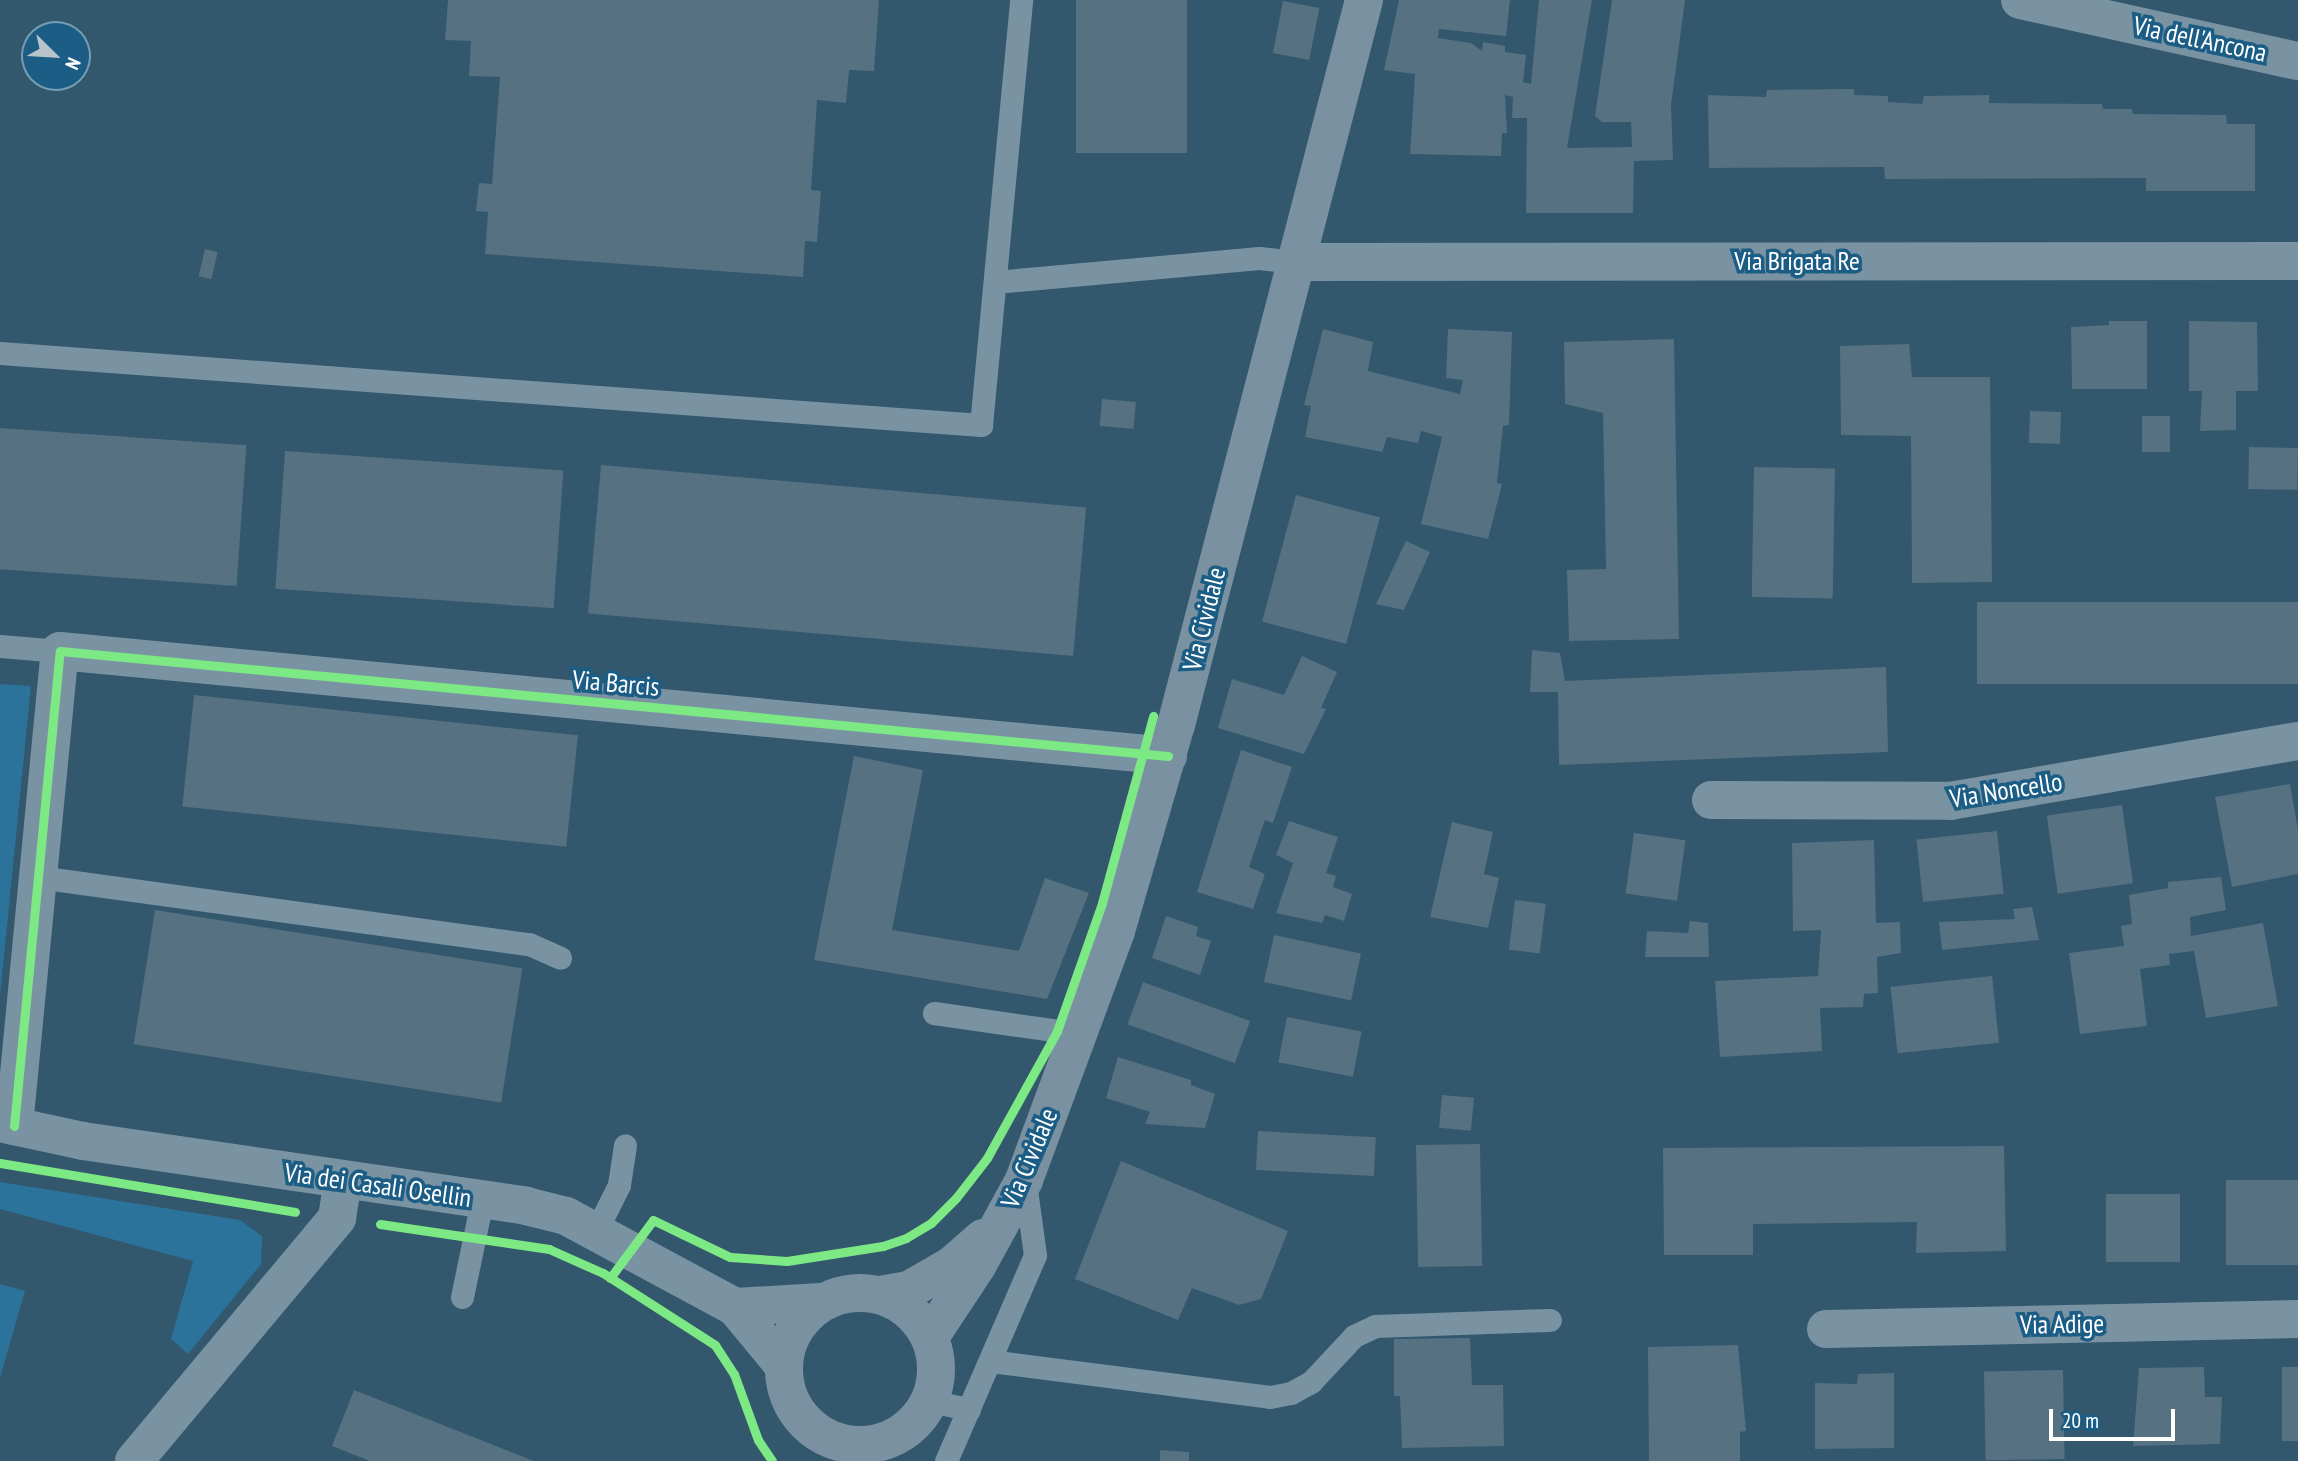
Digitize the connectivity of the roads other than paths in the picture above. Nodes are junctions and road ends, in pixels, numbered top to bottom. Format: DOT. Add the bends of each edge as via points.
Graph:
graph roads {
  1 [pos="1021,0"];
  2 [pos="1364,0"];
  3 [pos="2021,0"];
  4 [pos="2298,61"];
  5 [pos="2298,261"];
  6 [pos="1295,262"];
  7 [pos="995,282"];
  8 [pos="0,353"];
  9 [pos="0,646"];
  10 [pos="60,651"];
  11 [pos="2298,741"];
  12 [pos="1168,756"];
  13 [pos="1711,800"];
  14 [pos="38,877"];
  15 [pos="559,958"];
  16 [pos="934,1013"];
  17 [pos="1079,1034"];
  18 [pos="7,1125"];
  19 [pos="625,1145"];
  20 [pos="1024,1180"];
  21 [pos="343,1181"];
  22 [pos="482,1200"];
  23 [pos="1000,1224"];
  24 [pos="597,1229"];
  25 [pos="880,1295"];
  26 [pos="462,1297"];
  27 [pos="821,1302"];
  28 [pos="735,1307"];
  29 [pos="2298,1319"];
  30 [pos="1550,1320"];
  31 [pos="1826,1329"];
  32 [pos="930,1337"];
  33 [pos="990,1361"];
  34 [pos="783,1365"];
  35 [pos="930,1401"];
  36 [pos="969,1409"];
  37 [pos="805,1424"];
  38 [pos="898,1447"];
  39 [pos="134,1461"];
  40 [pos="818,1461"];
  41 [pos="946,1461"];
  1 -- 7 [label="lane"];
  2 -- 6 [label="main road, Via Cividale"];
  3 -- 4 [label="street, Via dell'Ancona"];
  5 -- 6 [label="street, Via Brigata Re"];
  6 -- 7 [label="lane" via="1259,258"];
  6 -- 12 [label="main road, Via Cividale"];
  7 -- 8 [label="lane" via="981,425"];
  9 -- 10 [label="lane, Via Barcis"];
  10 -- 12 [label="street, Via Barcis"];
  10 -- 14 [label="street"];
  11 -- 13 [label="street, Via Noncello" via="1950,801"];
  12 -- 17 [label="main road, Via Cividale" via="1116,931"];
  14 -- 15 [label="lane" via="529,944"];
  14 -- 18 [label="street"];
  16 -- 17 [label="lane"];
  17 -- 20 [label="main road, Via Cividale"];
  18 -- 21 [label="street, Via dei Casali Osellin" via="83,1142"];
  19 -- 24 [label="lane" via="619,1185"];
  20 -- 23 [label="main road, Via Cividale"];
  20 -- 33 [label="lane" via="1035,1255"];
  21 -- 22 [label="street, Via dei Casali Osellin"];
  21 -- 39 [label="street" via="337,1218"];
  22 -- 24 [label="street, Via dei Casali Osellin" via="566,1216"];
  22 -- 26 [label="lane"];
  23 -- 25 [label="main road, Via Cividale" via="952,1265 909,1290"];
  23 -- 32 [label="main road, Via Cividale"];
  24 -- 28 [label="street, Via dei Casali Osellin"];
  25 -- 27 [label="main road, Via Cividale" via="859,1292"];
  25 -- 32 [label="main road" via="917,1319"];
  27 -- 28 [label="street"];
  27 -- 34 [label="main road" via="788,1340"];
  28 -- 34 [label="street, Via dei Casali Osellin"];
  29 -- 31 [label="street, Via Adige"];
  30 -- 33 [label="lane" via="1376,1326 1354,1336 1311,1382 1270,1397"];
  32 -- 35 [label="main road" via="936,1358"];
  33 -- 36 [label="lane"];
  34 -- 37 [label="main road" via="792,1407"];
  35 -- 36 [label="lane"];
  35 -- 38 [label="main road"];
  36 -- 41 [label="lane"];
  37 -- 38 [label="main road" via="822,1437 862,1446"];
  37 -- 40 [label="main road"];
}
